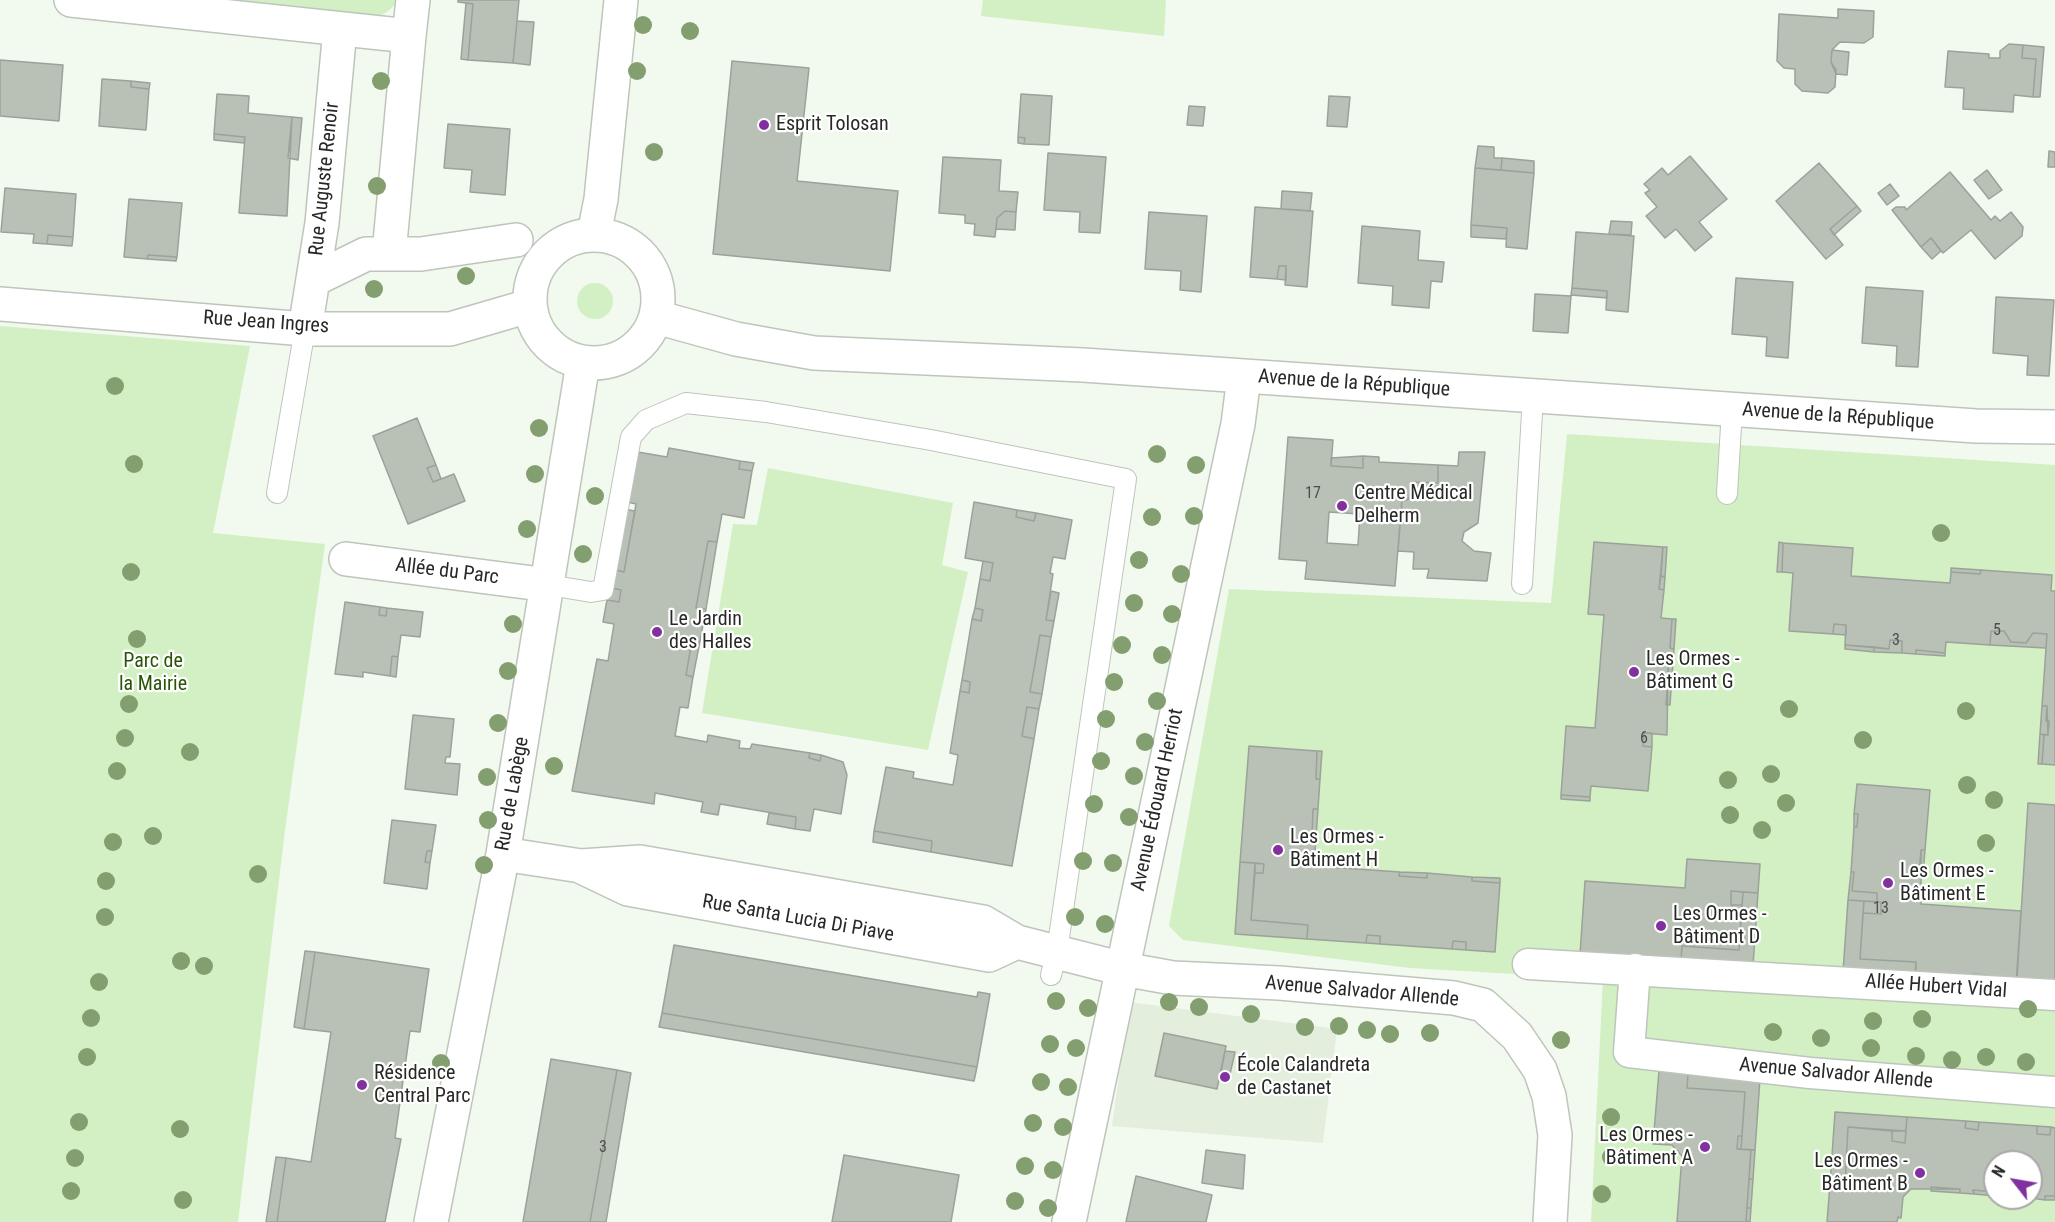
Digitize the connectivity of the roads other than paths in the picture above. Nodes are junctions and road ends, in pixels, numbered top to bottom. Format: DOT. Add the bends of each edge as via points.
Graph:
graph roads {
  1 [pos="71,0"];
  2 [pos="413,0"];
  3 [pos="621,0"];
  4 [pos="106,2"];
  5 [pos="174,5"];
  6 [pos="340,29"];
  7 [pos="409,36"];
  8 [pos="594,234"];
  9 [pos="516,240"];
  10 [pos="389,254"];
  11 [pos="315,279"];
  12 [pos="0,303"];
  13 [pos="529,306"];
  14 [pos="656,317"];
  15 [pos="305,329"];
  16 [pos="584,363"];
  17 [pos="1244,377"];
  18 [pos="1533,396"];
  19 [pos="1732,409"];
  20 [pos="2055,427"];
  21 [pos="277,493"];
  22 [pos="1727,494"];
  23 [pos="346,559"];
  24 [pos="1522,584"];
  25 [pos="549,585"];
  26 [pos="503,854"];
  27 [pos="1054,963"];
  28 [pos="1528,964"];
  29 [pos="1123,969"];
  30 [pos="1635,969"];
  31 [pos="2055,995"];
  32 [pos="2055,1092"];
  33 [pos="431,1222"];
  34 [pos="1069,1222"];
  35 [pos="1550,1222"];
  1 -- 4 [label="street"];
  2 -- 7 [label="street"];
  3 -- 8 [label="street"];
  4 -- 5 [label="street"];
  5 -- 6 [label="street"];
  6 -- 7 [label="street"];
  6 -- 11 [label="street, Rue Auguste Renoir"];
  7 -- 10 [label="street"];
  8 -- 13 [label="street" via="572,237 539,264 531,284"];
  8 -- 14 [label="street" via="614,237 646,260 659,297"];
  9 -- 10 [label="street" via="421,254"];
  10 -- 11 [label="street" via="366,254"];
  11 -- 15 [label="street, Rue Auguste Renoir"];
  12 -- 15 [label="street, Rue Jean Ingres"];
  13 -- 15 [label="street, Rue Jean Ingres" via="450,329"];
  13 -- 16 [label="street" via="541,337 553,349"];
  14 -- 16 [label="street" via="646,338 629,353 607,363"];
  14 -- 17 [label="street, Avenue de la République" via="736,339 814,353 1083,365"];
  15 -- 21 [label="lane"];
  16 -- 25 [label="street, Rue de Labège"];
  17 -- 18 [label="street, Avenue de la République"];
  17 -- 29 [label="street, Avenue Édouard Herriot" via="1238,424"];
  18 -- 19 [label="street, Avenue de la République"];
  18 -- 24 [label="lane"];
  19 -- 20 [label="street, Avenue de la République" via="1976,426"];
  19 -- 22 [label="lane"];
  23 -- 25 [label="street, Allée du Parc"];
  25 -- 26 [label="street, Rue de Labège"];
  25 -- 27 [label="lane" via="591,592 603,590 631,437 646,420 686,403 766,412 931,440 1126,479"];
  26 -- 27 [label="street, Rue Santa Lucia Di Piave" via="580,866 640,862 983,922"];
  26 -- 33 [label="street, Rue de Labège"];
  27 -- 29 [label="street, Rue Santa Lucia Di Piave"];
  28 -- 30 [label="street"];
  29 -- 34 [label="street, Avenue Édouard Herriot"];
  29 -- 35 [label="street, Avenue Salvador Allende" via="1173,978 1454,998 1483,1005 1517,1036 1540,1070 1550,1096 1555,1135"];
  30 -- 31 [label="street, Allée Hubert Vidal"];
  30 -- 32 [label="street, Avenue Salvador Allende" via="1629,1052 1810,1073"];
}
